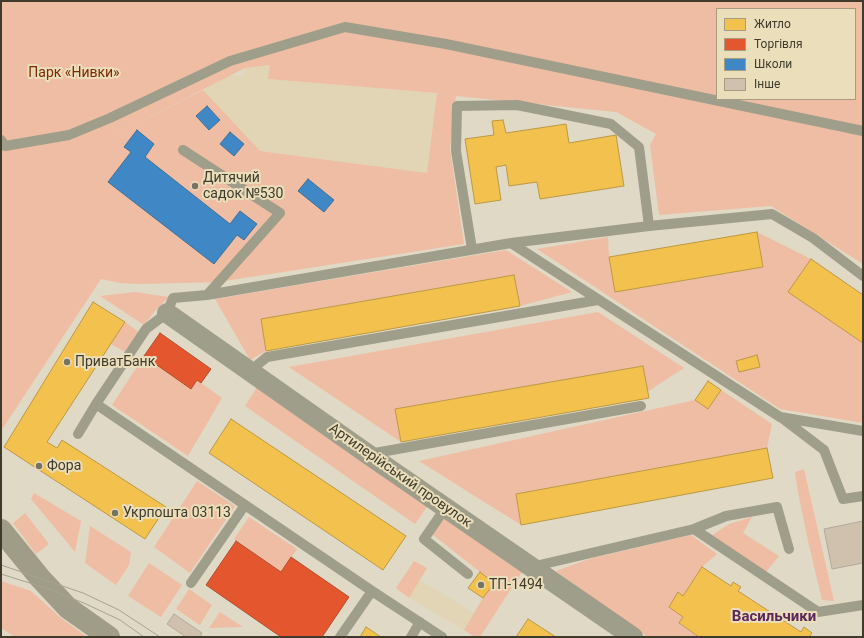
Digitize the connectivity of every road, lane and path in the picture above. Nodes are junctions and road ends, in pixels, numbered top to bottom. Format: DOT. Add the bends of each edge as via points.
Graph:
graph roads {
  1 [pos="863,131"];
  2 [pos="1,140"];
  3 [pos="183,150"];
  4 [pos="649,226"];
  5 [pos="511,243"];
  6 [pos="472,249"];
  7 [pos="863,276"];
  8 [pos="207,295"];
  9 [pos="598,300"];
  10 [pos="167,313"];
  11 [pos="250,372"];
  12 [pos="96,404"];
  13 [pos="641,406"];
  14 [pos="780,417"];
  15 [pos="863,431"];
  16 [pos="78,434"];
  17 [pos="369,455"];
  18 [pos="863,496"];
  19 [pos="245,505"];
  20 [pos="446,507"];
  21 [pos="694,528"];
  22 [pos="1,530"];
  23 [pos="789,549"];
  24 [pos="531,567"];
  25 [pos="468,574"];
  26 [pos="191,583"];
  27 [pos="372,591"];
  28 [pos="863,605"];
  29 [pos="420,622"];
  30 [pos="109,637"];
  31 [pos="340,637"];
  32 [pos="411,637"];
  33 [pos="442,637"];
  34 [pos="633,637"];
  1 -- 2 [label="lane" via="446,44 346,27 230,62 69,135 5,146"];
  3 -- 8 [label="lane" via="280,212"];
  4 -- 5 [label="lane"];
  4 -- 6 [label="lane" via="640,147 612,124 517,105 457,106 456,151"];
  4 -- 7 [label="lane" via="772,214 813,238"];
  5 -- 6 [label="lane"];
  5 -- 9 [label="lane"];
  6 -- 8 [label="lane"];
  8 -- 10 [label="lane" via="173,298"];
  9 -- 11 [label="lane" via="267,357"];
  9 -- 14 [label="lane"];
  10 -- 11 [label="street, Артилерійський провулок"];
  10 -- 12 [label="lane" via="146,329"];
  11 -- 17 [label="street, Артилерійський провулок"];
  12 -- 16 [label="lane"];
  12 -- 19 [label="lane"];
  13 -- 17 [label="lane"];
  14 -- 15 [label="lane"];
  14 -- 18 [label="lane" via="824,450 843,499"];
  17 -- 20 [label="street, Артилерійський провулок"];
  19 -- 26 [label="lane"];
  19 -- 27 [label="lane"];
  20 -- 24 [label="street, Артилерійський провулок"];
  20 -- 25 [label="lane" via="424,538"];
  21 -- 23 [label="lane" via="726,516 777,507"];
  21 -- 24 [label="lane"];
  21 -- 28 [label="lane" via="818,612"];
  22 -- 30 [label="main road" via="68,608"];
  24 -- 34 [label="street, Артилерійський провулок"];
  27 -- 29 [label="lane"];
  27 -- 31 [label="lane"];
  29 -- 32 [label="lane"];
  29 -- 33 [label="lane"];
}
